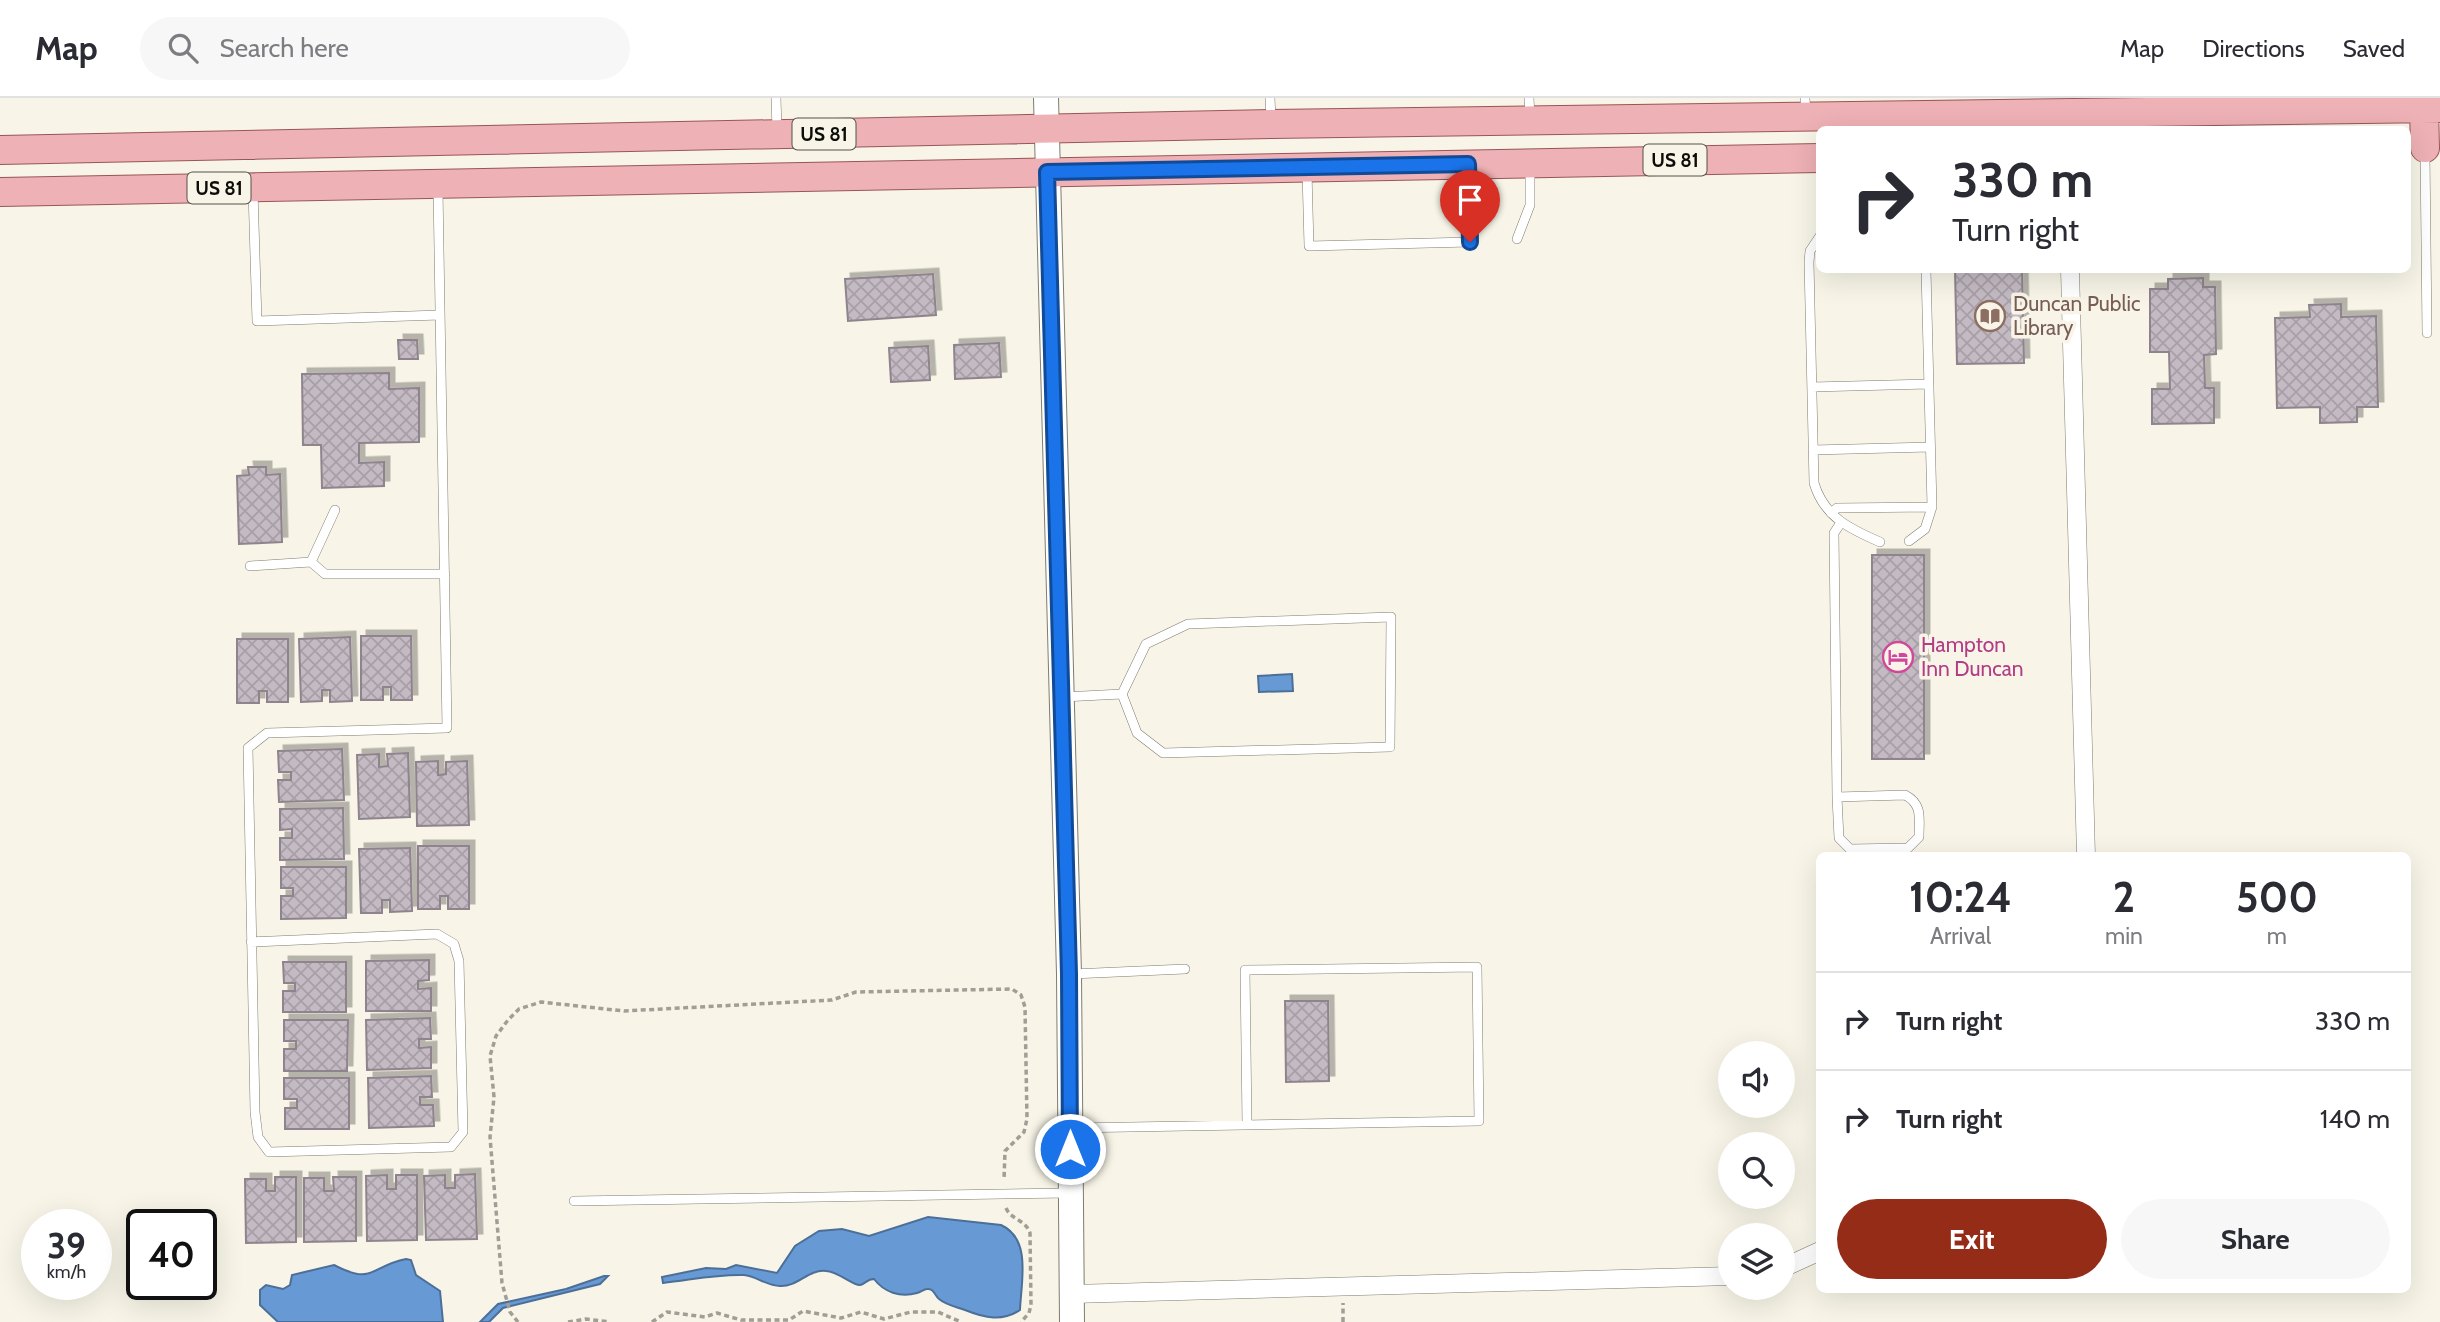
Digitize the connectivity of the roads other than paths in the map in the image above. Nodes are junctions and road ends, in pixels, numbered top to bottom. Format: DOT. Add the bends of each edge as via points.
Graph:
graph roads {
  1 [pos="776,98"];
  2 [pos="1046,98"];
  3 [pos="2360,103"];
  4 [pos="2429,105"];
  5 [pos="1805,107"];
  6 [pos="1529,110"];
  7 [pos="1271,111"];
  8 [pos="2089,120"];
  9 [pos="1047,130"];
  10 [pos="777,135"];
  11 [pos="437,141"];
  12 [pos="2424,148"];
  13 [pos="0,150"];
  14 [pos="1816,158"];
  15 [pos="1530,163"];
  16 [pos="1468,164"];
  17 [pos="1307,167"];
  18 [pos="1047,172"];
  19 [pos="438,184"];
  20 [pos="253,187"];
  21 [pos="0,192"];
  22 [pos="1517,239"];
  23 [pos="1816,242"];
  24 [pos="1926,273"];
  25 [pos="2070,273"];
  26 [pos="440,315"];
  27 [pos="2427,333"];
  28 [pos="1929,384"];
  29 [pos="1812,387"];
  30 [pos="1930,447"];
  31 [pos="1813,450"];
  32 [pos="1932,506"];
  33 [pos="335,510"];
  34 [pos="1830,513"];
  35 [pos="1840,524"];
  36 [pos="1909,541"];
  37 [pos="1880,542"];
  38 [pos="311,562"];
  39 [pos="250,566"];
  40 [pos="445,574"];
  41 [pos="1122,694"];
  42 [pos="1061,697"];
  43 [pos="1838,797"];
  44 [pos="2085,852"];
  45 [pos="251,942"];
  46 [pos="1185,969"];
  47 [pos="1069,974"];
  48 [pos="1247,1124"];
  49 [pos="1069,1128"];
  50 [pos="1070,1193"];
  51 [pos="575,1201"];
  52 [pos="1816,1253"];
  53 [pos="1795,1262"];
  54 [pos="1718,1276"];
  55 [pos="1072,1294"];
  56 [pos="1072,1322"];
  1 -- 10 [label="lane"];
  2 -- 9 [label="street"];
  3 -- 4 [label="main road, US 81"];
  3 -- 8 [label="main road, US 81"];
  4 -- 12 [label="main road"];
  5 -- 6 [label="main road, US 81"];
  5 -- 8 [label="main road, US 81"];
  6 -- 7 [label="main road, US 81"];
  6 -- 15 [label="main road"];
  7 -- 9 [label="main road, US 81"];
  9 -- 10 [label="main road, US 81"];
  9 -- 18 [label="street"];
  10 -- 11 [label="main road, US 81"];
  11 -- 13 [label="main road, US 81"];
  11 -- 19 [label="main road"];
  12 -- 27 [label="lane"];
  14 -- 15 [label="main road, US 81"];
  15 -- 16 [label="main road, US 81"];
  15 -- 22 [label="lane" via="1530,205"];
  16 -- 17 [label="main road, US 81"];
  16 -- 17 [label="lane" via="1470,242 1309,246"];
  17 -- 18 [label="main road, US 81"];
  18 -- 19 [label="main road, US 81"];
  18 -- 42 [label="street"];
  19 -- 20 [label="main road, US 81"];
  19 -- 26 [label="lane"];
  20 -- 21 [label="main road, US 81"];
  20 -- 26 [label="lane" via="257,321"];
  23 -- 29 [label="lane" via="1809,262"];
  24 -- 28 [label="lane"];
  25 -- 44 [label="street"];
  26 -- 40 [label="lane"];
  28 -- 29 [label="lane"];
  28 -- 30 [label="lane"];
  29 -- 31 [label="lane"];
  30 -- 31 [label="lane"];
  30 -- 32 [label="lane"];
  31 -- 34 [label="lane" via="1817,495"];
  32 -- 34 [label="lane" via="1837,508"];
  32 -- 36 [label="lane" via="1925,529"];
  33 -- 38 [label="lane"];
  34 -- 35 [label="lane"];
  35 -- 37 [label="lane"];
  35 -- 43 [label="lane" via="1834,533"];
  38 -- 39 [label="lane"];
  38 -- 40 [label="lane" via="325,574"];
  40 -- 45 [label="lane" via="447,728 267,733 248,748"];
  41 -- 41 [label="lane" via="1146,644 1188,624 1391,617 1390,747 1163,753 1137,733"];
  41 -- 42 [label="lane"];
  42 -- 47 [label="street"];
  43 -- 43 [label="lane" via="1839,838 1850,849 1908,848 1919,836 1919,811 1905,795"];
  45 -- 45 [label="lane" via="255,1112 258,1137 270,1152 451,1146 463,1132 454,944 436,934"];
  46 -- 47 [label="lane"];
  47 -- 49 [label="street"];
  48 -- 48 [label="lane" via="1245,971 1477,967 1479,1121"];
  48 -- 49 [label="lane"];
  49 -- 50 [label="street"];
  50 -- 51 [label="lane"];
  50 -- 55 [label="street"];
  52 -- 53 [label="street"];
  54 -- 55 [label="street"];
  55 -- 56 [label="street"];
}
